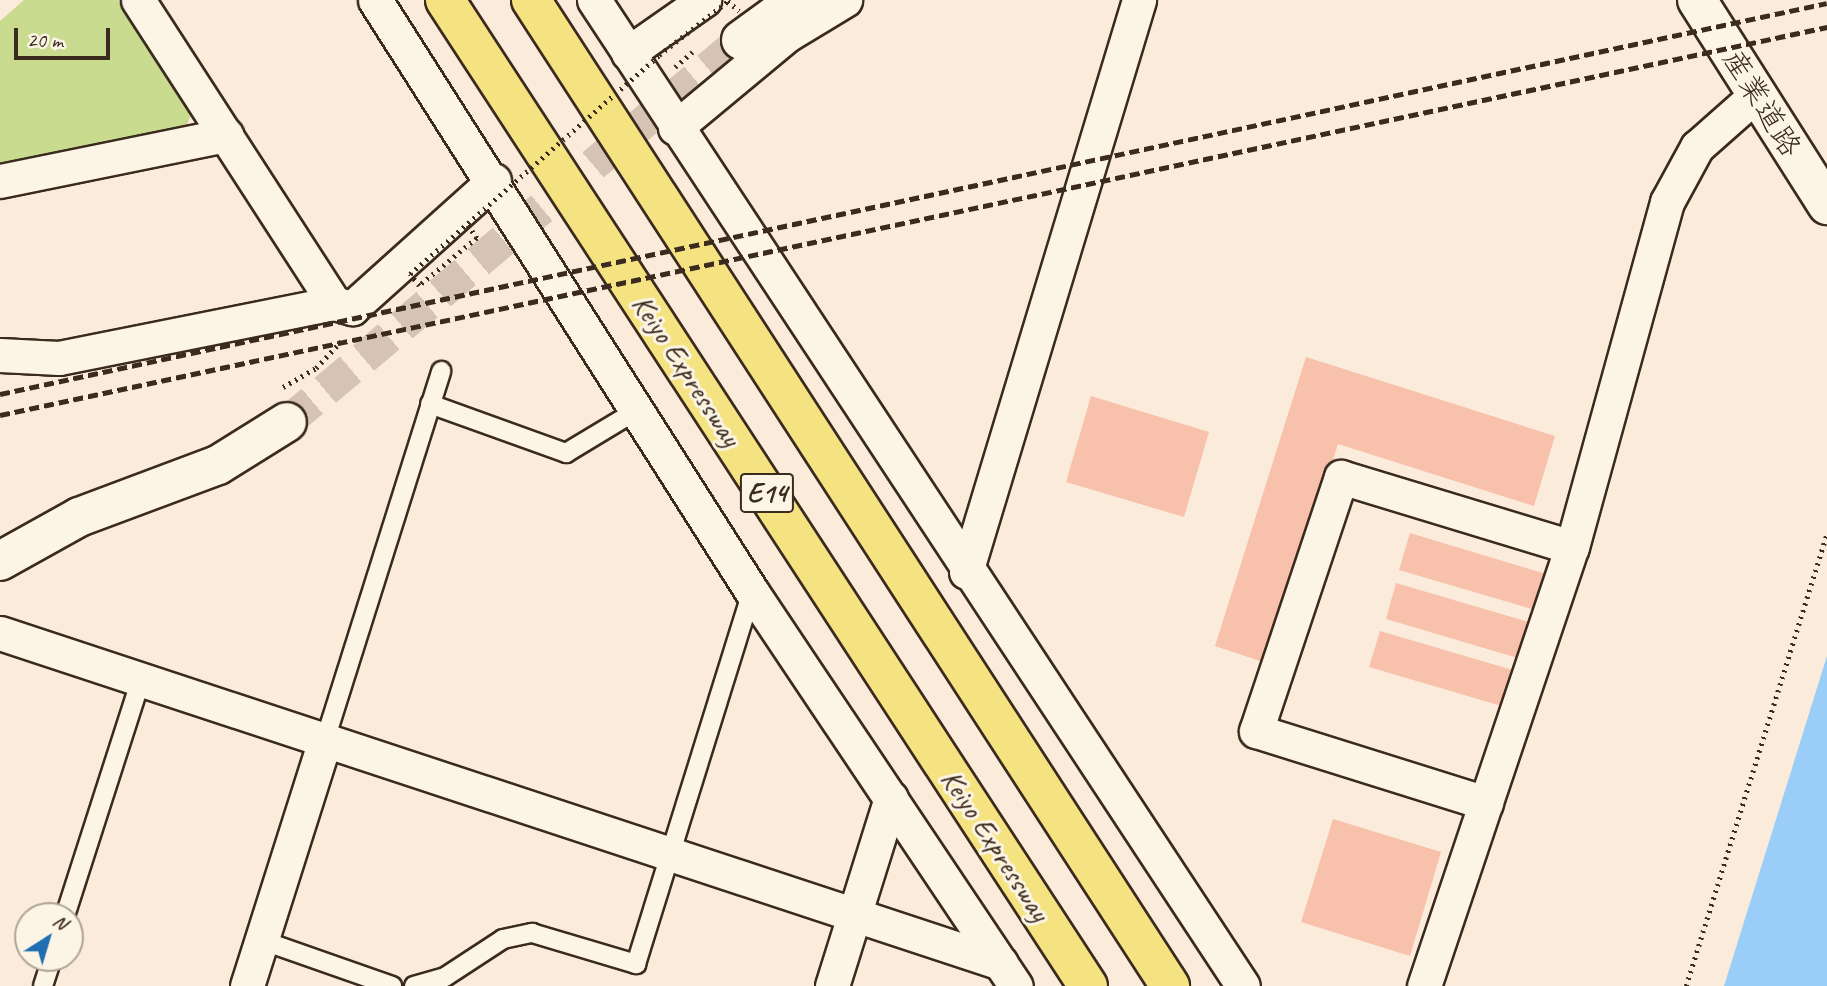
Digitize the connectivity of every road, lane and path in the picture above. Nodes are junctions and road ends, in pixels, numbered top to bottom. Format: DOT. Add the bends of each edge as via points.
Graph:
graph roads {
  1 [pos="138,0"];
  2 [pos="375,0"];
  3 [pos="446,0"];
  4 [pos="531,0"];
  5 [pos="594,0"];
  6 [pos="704,0"];
  7 [pos="796,0"];
  8 [pos="845,0"];
  9 [pos="1139,0"];
  10 [pos="1697,0"];
  11 [pos="740,26"];
  12 [pos="628,53"];
  13 [pos="1757,94"];
  14 [pos="676,128"];
  15 [pos="226,135"];
  16 [pos="494,180"];
  17 [pos="0,181"];
  18 [pos="1827,205"];
  19 [pos="468,225"];
  20 [pos="344,315"];
  21 [pos="0,355"];
  22 [pos="441,371"];
  23 [pos="430,404"];
  24 [pos="279,408"];
  25 [pos="639,409"];
  26 [pos="1827,534"];
  27 [pos="1572,547"];
  28 [pos="0,561"];
  29 [pos="965,572"];
  30 [pos="752,592"];
  31 [pos="0,634"];
  32 [pos="140,683"];
  33 [pos="325,740"];
  34 [pos="891,798"];
  35 [pos="1486,803"];
  36 [pos="669,855"];
  37 [pos="70,902"];
  38 [pos="853,916"];
  39 [pos="261,940"];
  40 [pos="1009,975"];
  41 [pos="247,986"];
  42 [pos="393,986"];
  43 [pos="414,986"];
  44 [pos="832,986"];
  45 [pos="1088,986"];
  46 [pos="1170,986"];
  47 [pos="1243,986"];
  48 [pos="1424,986"];
  49 [pos="1686,986"];
  1 -- 15 [label="street"];
  2 -- 16 [label="street"];
  3 -- 45 [label="highway, Keiyo Expressway / E14"];
  4 -- 46 [label="highway, E14"];
  5 -- 12 [label="street"];
  6 -- 12 [label="street"];
  7 -- 11 [label="street"];
  8 -- 14 [label="street" via="787,35"];
  9 -- 29 [label="street"];
  10 -- 13 [label="street, 産業道路"];
  11 -- 19 [label="path, bridge" via="729,1 659,55 410,274 419,286 477,238"];
  12 -- 14 [label="street"];
  13 -- 18 [label="street, 産業道路"];
  13 -- 27 [label="street" via="1697,147 1667,202"];
  14 -- 29 [label="street"];
  15 -- 17 [label="street"];
  15 -- 20 [label="street"];
  16 -- 20 [label="street"];
  16 -- 25 [label="street"];
  20 -- 21 [label="street" via="59,358"];
  20 -- 24 [label="path" via="316,368"];
  22 -- 23 [label="lane"];
  23 -- 25 [label="lane" via="566,453"];
  23 -- 33 [label="lane"];
  24 -- 28 [label="street" via="218,465 79,517"];
  25 -- 30 [label="street"];
  26 -- 49 [label="path"];
  27 -- 35 [label="street"];
  27 -- 35 [label="street" via="1341,477 1256,731"];
  29 -- 47 [label="street"];
  30 -- 34 [label="street"];
  30 -- 36 [label="lane"];
  31 -- 32 [label="street"];
  32 -- 33 [label="street"];
  32 -- 37 [label="lane"];
  33 -- 36 [label="street"];
  33 -- 39 [label="street"];
  34 -- 38 [label="street"];
  34 -- 40 [label="street"];
  35 -- 48 [label="street"];
  36 -- 38 [label="street"];
  36 -- 43 [label="lane" via="636,964 532,933 503,939 445,977"];
  38 -- 40 [label="street"];
  38 -- 44 [label="street"];
  39 -- 41 [label="street"];
  39 -- 42 [label="lane"];
}
